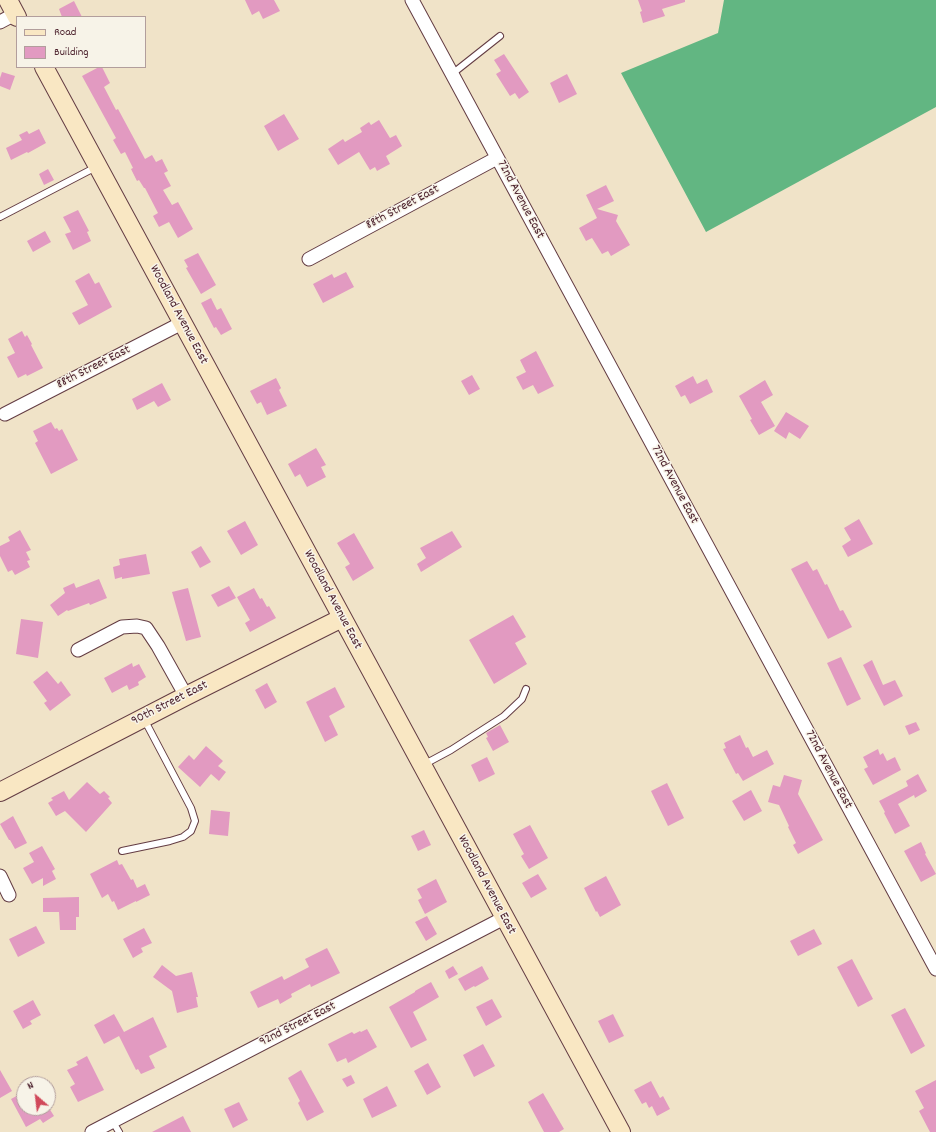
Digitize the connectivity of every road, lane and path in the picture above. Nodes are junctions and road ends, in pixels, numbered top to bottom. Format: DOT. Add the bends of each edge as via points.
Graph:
graph roads {
  1 [pos="412,0"];
  2 [pos="500,36"];
  3 [pos="45,68"];
  4 [pos="452,74"];
  5 [pos="497,158"];
  6 [pos="98,166"];
  7 [pos="0,218"];
  8 [pos="310,259"];
  9 [pos="182,322"];
  10 [pos="5,414"];
  11 [pos="342,618"];
  12 [pos="78,650"];
  13 [pos="526,689"];
  14 [pos="186,696"];
  15 [pos="144,718"];
  16 [pos="422,766"];
  17 [pos="0,792"];
  18 [pos="122,851"];
  19 [pos="0,876"];
  20 [pos="9,895"];
  21 [pos="504,918"];
  22 [pos="935,965"];
  23 [pos="116,1127"];
  24 [pos="92,1132"];
  25 [pos="621,1132"];
  1 -- 4 [label="street, 72nd Avenue East"];
  2 -- 4 [label="lane"];
  3 -- 6 [label="street, Woodland Avenue East"];
  4 -- 5 [label="street, 72nd Avenue East"];
  5 -- 8 [label="street, 88th Street East"];
  5 -- 22 [label="street, 72nd Avenue East"];
  6 -- 7 [label="lane"];
  6 -- 9 [label="street, Woodland Avenue East"];
  9 -- 10 [label="street, 88th Street East"];
  9 -- 11 [label="street, Woodland Avenue East"];
  11 -- 14 [label="street, 90th Street East"];
  11 -- 16 [label="street, Woodland Avenue East"];
  12 -- 14 [label="street" via="122,627 146,628"];
  13 -- 16 [label="lane" via="522,699 504,716"];
  14 -- 15 [label="street, 90th Street East"];
  15 -- 17 [label="street, 90th Street East"];
  15 -- 18 [label="lane" via="191,808 195,821 191,831 183,837"];
  16 -- 21 [label="street, Woodland Avenue East"];
  19 -- 20 [label="street"];
  21 -- 23 [label="street, 92nd Street East"];
  21 -- 25 [label="street, Woodland Avenue East"];
  23 -- 24 [label="street, 92nd Street East"];
}
